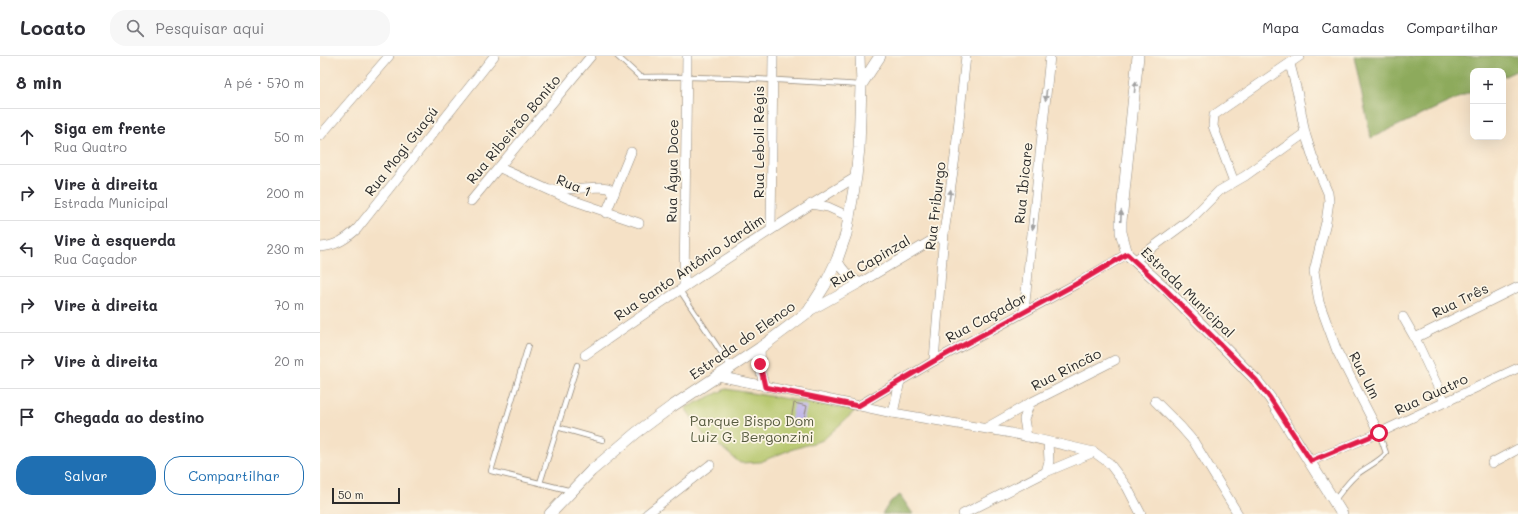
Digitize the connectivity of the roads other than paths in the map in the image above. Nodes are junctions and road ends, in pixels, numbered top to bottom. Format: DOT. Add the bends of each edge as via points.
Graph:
graph roads {
  1 [pos="388,56"];
  2 [pos="494,56"];
  3 [pos="591,56"];
  4 [pos="617,56"];
  5 [pos="687,56"];
  6 [pos="773,56"];
  7 [pos="860,56"];
  8 [pos="880,56"];
  9 [pos="966,56"];
  10 [pos="1050,56"];
  11 [pos="1138,56"];
  12 [pos="1300,56"];
  13 [pos="1290,64"];
  14 [pos="687,76"];
  15 [pos="772,79"];
  16 [pos="861,85"];
  17 [pos="1305,133"];
  18 [pos="320,136"];
  19 [pos="631,152"];
  20 [pos="500,168"];
  21 [pos="856,177"];
  22 [pos="1234,182"];
  23 [pos="548,190"];
  24 [pos="614,194"];
  25 [pos="471,202"];
  26 [pos="811,204"];
  27 [pos="606,213"];
  28 [pos="850,217"];
  29 [pos="639,223"];
  30 [pos="771,229"];
  31 [pos="944,233"];
  32 [pos="320,248"];
  33 [pos="1131,257"];
  34 [pos="837,260"];
  35 [pos="860,284"];
  36 [pos="1518,287"];
  37 [pos="681,288"];
  38 [pos="808,312"];
  39 [pos="1024,312"];
  40 [pos="1403,317"];
  41 [pos="1415,338"];
  42 [pos="528,346"];
  43 [pos="760,348"];
  44 [pos="585,355"];
  45 [pos="1115,360"];
  46 [pos="934,361"];
  47 [pos="577,365"];
  48 [pos="731,367"];
  49 [pos="1518,368"];
  50 [pos="718,376"];
  51 [pos="900,381"];
  52 [pos="765,387"];
  53 [pos="1155,401"];
  54 [pos="1445,402"];
  55 [pos="1030,403"];
  56 [pos="858,406"];
  57 [pos="893,413"];
  58 [pos="558,427"];
  59 [pos="986,428"];
  60 [pos="1379,433"];
  61 [pos="1027,437"];
  62 [pos="603,440"];
  63 [pos="1048,442"];
  64 [pos="1518,449"];
  65 [pos="1094,452"];
  66 [pos="1311,461"];
  67 [pos="1492,463"];
  68 [pos="710,465"];
  69 [pos="1046,472"];
  70 [pos="540,483"];
  71 [pos="572,491"];
  72 [pos="1334,500"];
  73 [pos="554,512"];
  74 [pos="648,514"];
  75 [pos="963,514"];
  76 [pos="1141,514"];
  77 [pos="1238,514"];
  78 [pos="1342,514"];
  1 -- 18 [label="street"];
  2 -- 32 [label="street, Rua Mogi Guaçú" via="358,229 344,241"];
  3 -- 20 [label="street, Rua Ribeirão Bonito"];
  4 -- 14 [label="lane" via="640,77"];
  5 -- 14 [label="street, Rua Água Doce"];
  6 -- 15 [label="street, Rua Leboli Régis"];
  7 -- 16 [label="street, Estrada do Elenco"];
  8 -- 16 [label="street"];
  31 -- 9 [label="street, Rua Friburgo, one-way"];
  10 -- 39 [label="street, Rua Ibicare, one-way"];
  33 -- 11 [label="street, Estrada Municipal, one-way" via="1121,232 1121,221"];
  12 -- 13 [label="street"];
  13 -- 17 [label="street, Rua Um"];
  13 -- 22 [label="street" via="1214,115 1213,126"];
  14 -- 15 [label="lane"];
  14 -- 37 [label="street, Rua Água Doce"];
  15 -- 16 [label="lane"];
  15 -- 30 [label="street, Rua Leboli Régis"];
  16 -- 21 [label="street, Estrada do Elenco"];
  17 -- 22 [label="street, Rua Caçador"];
  17 -- 60 [label="street, Rua Um" via="1328,193 1328,208 1314,272 1319,302 1337,351"];
  19 -- 24 [label="street"];
  20 -- 23 [label="street, Rua 1"];
  20 -- 25 [label="street, Rua Ribeirão Bonito"];
  21 -- 26 [label="street, Rua Santo Antônio Jardim"];
  21 -- 28 [label="street, Estrada do Elenco"];
  22 -- 33 [label="street, Rua Caçador" via="1219,191 1191,219"];
  23 -- 24 [label="street" via="600,187 608,188"];
  23 -- 27 [label="street, Rua 1"];
  24 -- 27 [label="street"];
  26 -- 28 [label="street" via="828,207"];
  26 -- 30 [label="street, Rua Santo Antônio Jardim"];
  27 -- 29 [label="street, Rua 1"];
  28 -- 34 [label="street, Estrada do Elenco"];
  30 -- 37 [label="street, Rua Santo Antônio Jardim"];
  31 -- 35 [label="street, Rua Capinzal"];
  31 -- 46 [label="street, Rua Friburgo"];
  33 -- 39 [label="street, Rua Caçador"];
  33 -- 66 [label="street, Estrada Municipal" via="1256,380"];
  34 -- 35 [label="street" via="844,272"];
  34 -- 38 [label="street, Estrada do Elenco"];
  35 -- 38 [label="street, Rua Capinzal"];
  36 -- 41 [label="street, Rua Três"];
  37 -- 44 [label="street, Rua Santo Antônio Jardim"];
  37 -- 48 [label="lane"];
  38 -- 43 [label="street, Estrada do Elenco"];
  39 -- 46 [label="street, Rua Caçador"];
  40 -- 41 [label="street"];
  41 -- 54 [label="street"];
  42 -- 70 [label="lane" via="490,471"];
  43 -- 48 [label="street, Estrada do Elenco"];
  43 -- 52 [label="street" via="761,373"];
  45 -- 55 [label="street, Rua Rincão"];
  46 -- 51 [label="street, Rua Caçador"];
  47 -- 58 [label="lane"];
  48 -- 50 [label="street, Estrada do Elenco"];
  49 -- 54 [label="street, Rua Quatro"];
  50 -- 52 [label="street"];
  50 -- 71 [label="street, Estrada do Elenco" via="636,433 591,471"];
  51 -- 56 [label="street, Rua Caçador"];
  51 -- 57 [label="street"];
  52 -- 56 [label="street"];
  53 -- 77 [label="street" via="1194,442"];
  54 -- 60 [label="street, Rua Quatro"];
  55 -- 59 [label="street, Rua Rincão"];
  55 -- 61 [label="street, Rua Rincão" via="1024,420"];
  56 -- 57 [label="street"];
  57 -- 59 [label="street"];
  58 -- 62 [label="lane"];
  58 -- 70 [label="lane"];
  59 -- 61 [label="street"];
  60 -- 66 [label="street, Rua Quatro"];
  60 -- 72 [label="lane" via="1386,453 1354,477"];
  61 -- 63 [label="street"];
  63 -- 65 [label="street"];
  63 -- 69 [label="street" via="1049,461"];
  64 -- 67 [label="street"];
  65 -- 69 [label="street"];
  65 -- 76 [label="street" via="1114,469"];
  66 -- 72 [label="street, Estrada Municipal"];
  68 -- 74 [label="street"];
  69 -- 75 [label="street"];
  70 -- 71 [label="lane"];
  71 -- 73 [label="street, Estrada do Elenco"];
  72 -- 78 [label="street, Estrada Municipal"];
}
